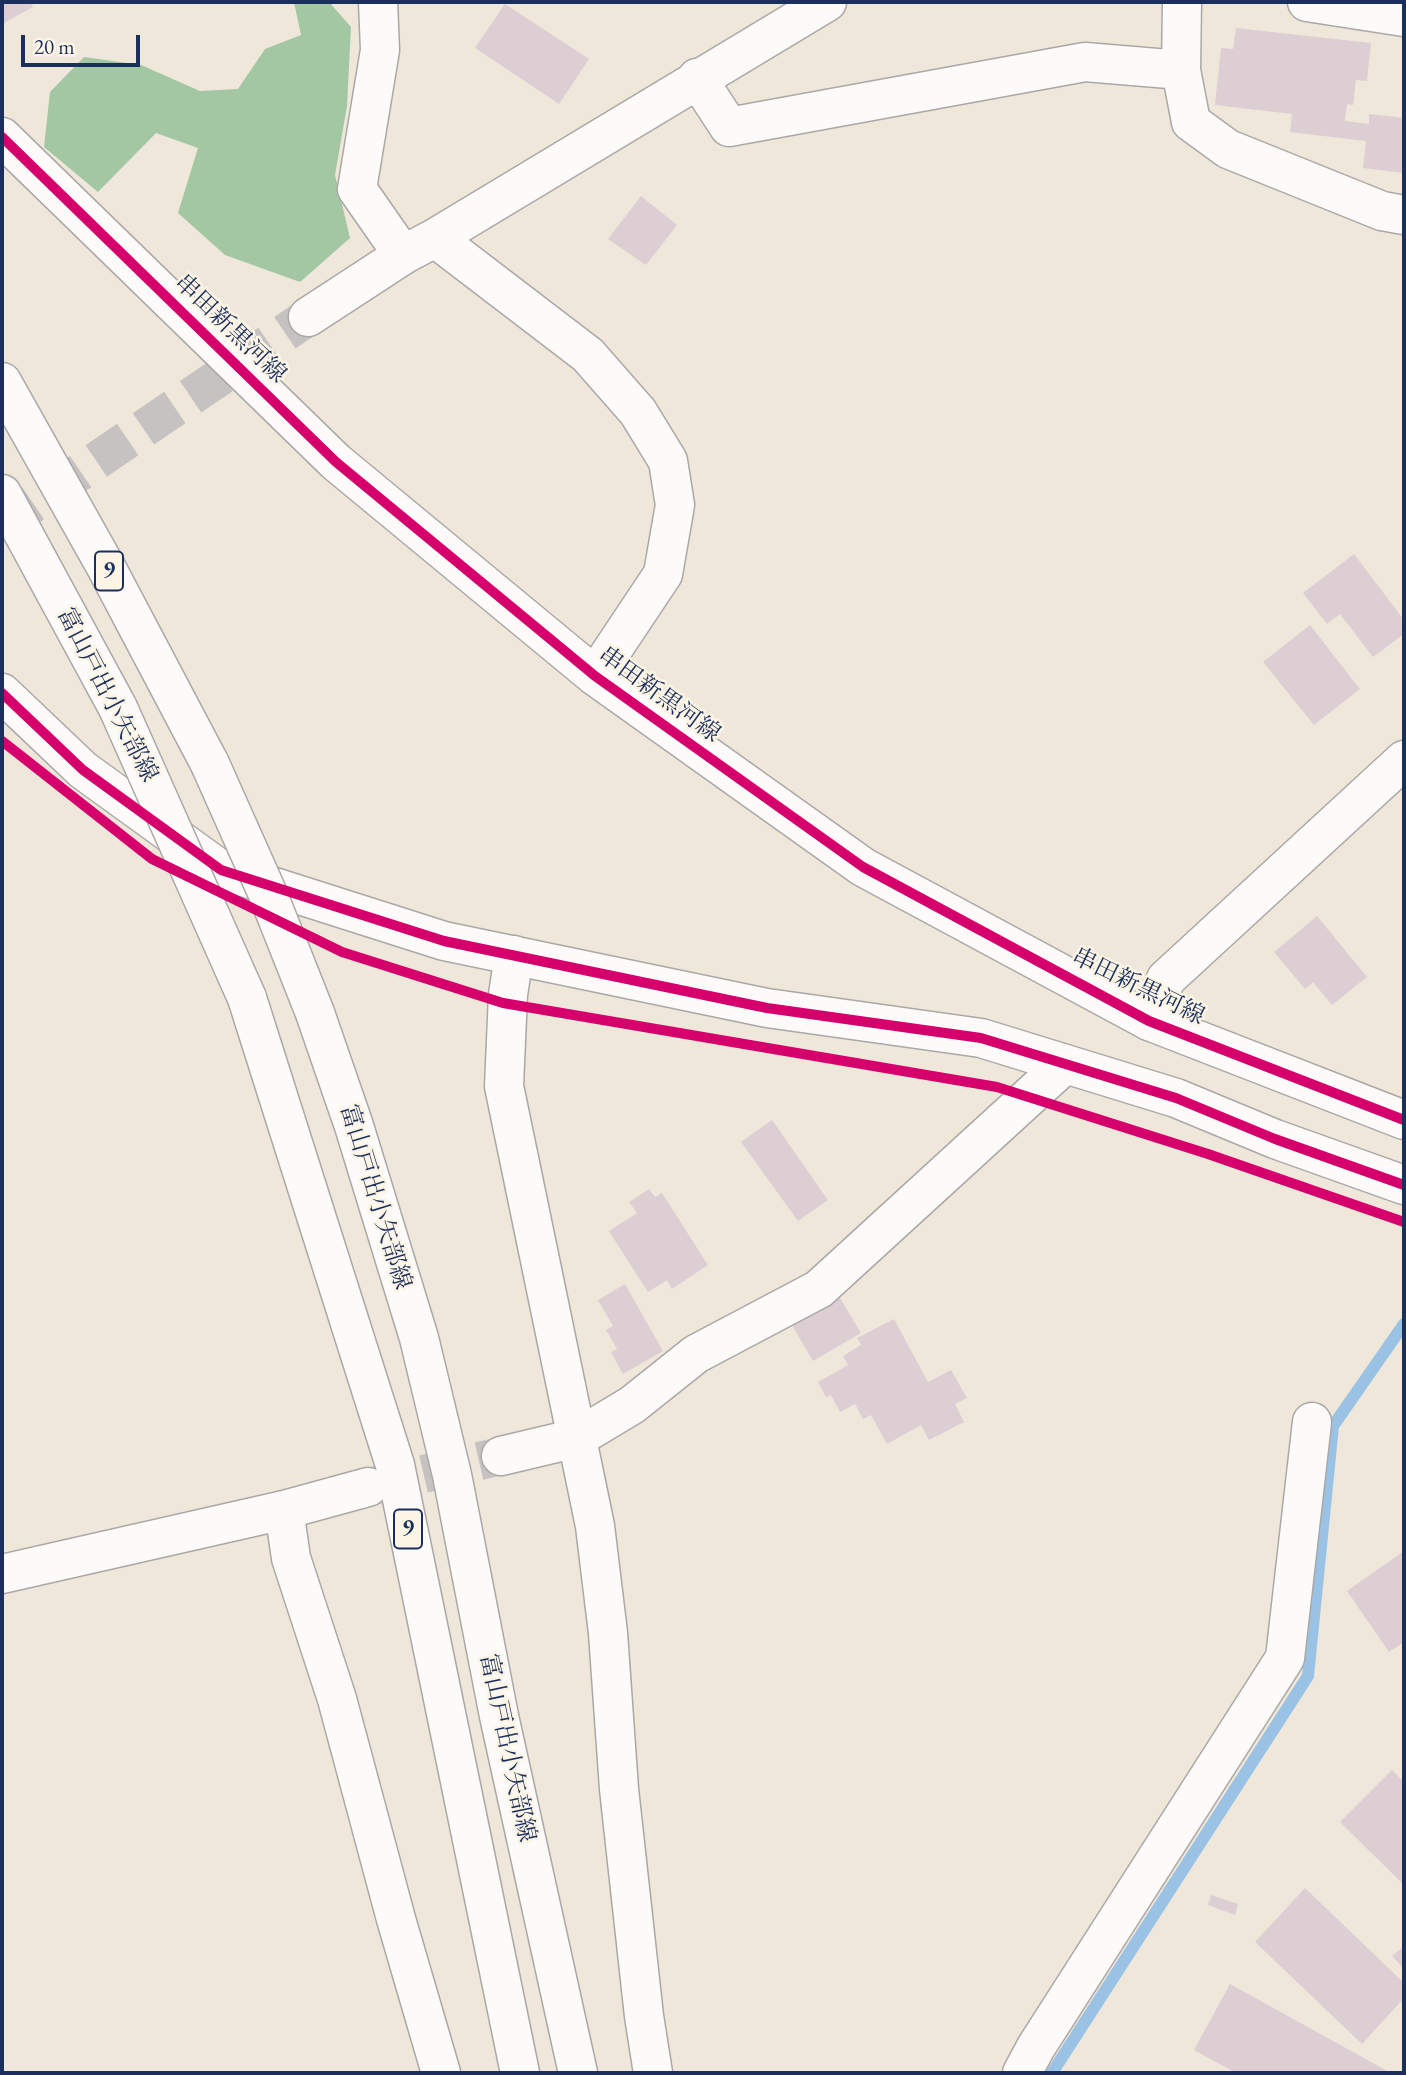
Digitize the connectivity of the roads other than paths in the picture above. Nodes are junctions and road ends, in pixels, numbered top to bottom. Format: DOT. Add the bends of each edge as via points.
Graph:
graph roads {
  1 [pos="378,2"];
  2 [pos="827,2"];
  3 [pos="1182,2"];
  4 [pos="1307,2"];
  5 [pos="1349,5"];
  6 [pos="1404,17"];
  7 [pos="1181,70"];
  8 [pos="697,78"];
  9 [pos="2,137"];
  10 [pos="1404,215"];
  11 [pos="419,247"];
  12 [pos="308,317"];
  13 [pos="2,382"];
  14 [pos="2,494"];
  15 [pos="595,676"];
  16 [pos="2,693"];
  17 [pos="1404,760"];
  18 [pos="514,955"];
  19 [pos="1149,1021"];
  20 [pos="1065,1064"];
  21 [pos="1404,1120"];
  22 [pos="1404,1185"];
  23 [pos="1312,1422"];
  24 [pos="577,1438"];
  25 [pos="501,1456"];
  26 [pos="368,1487"];
  27 [pos="284,1510"];
  28 [pos="2,1574"];
  29 [pos="441,2073"];
  30 [pos="520,2073"];
  31 [pos="578,2073"];
  32 [pos="653,2073"];
  33 [pos="1022,2073"];
  1 -- 11 [label="main road" via="380,50 357,188"];
  2 -- 8 [label="main road"];
  3 -- 7 [label="main road"];
  4 -- 5 [label="main road"];
  5 -- 6 [label="main road"];
  7 -- 8 [label="main road" via="1085,62 729,127"];
  7 -- 10 [label="main road" via="1191,122 1228,149 1382,211"];
  8 -- 11 [label="main road"];
  9 -- 15 [label="main road, 串田新黒河線" via="336,462"];
  11 -- 12 [label="main road"];
  11 -- 15 [label="main road" via="588,355 638,412 667,461 675,505 663,574"];
  13 -- 31 [label="main road, 富山戸出小矢部線 / 9, bridge" via="211,764 315,1013 358,1139 419,1338 452,1475 499,1716"];
  14 -- 30 [label="main road, 富山戸出小矢部線 / 9, bridge" via="118,708 247,998 395,1465"];
  15 -- 19 [label="main road, 串田新黒河線" via="863,867"];
  16 -- 18 [label="main road" via="83,770 221,870 444,941"];
  17 -- 19 [label="main road" via="1166,979"];
  18 -- 20 [label="main road" via="767,1007 981,1038"];
  18 -- 24 [label="main road" via="504,1086"];
  19 -- 21 [label="main road, 串田新黒河線"];
  20 -- 22 [label="main road" via="1177,1098"];
  20 -- 24 [label="main road" via="819,1289 696,1354 632,1405"];
  23 -- 33 [label="main road" via="1284,1658"];
  24 -- 25 [label="main road"];
  24 -- 32 [label="main road" via="595,1526 608,1633 619,1789"];
  26 -- 27 [label="main road"];
  27 -- 28 [label="main road"];
  27 -- 29 [label="main road" via="291,1558 337,1699"];
}
